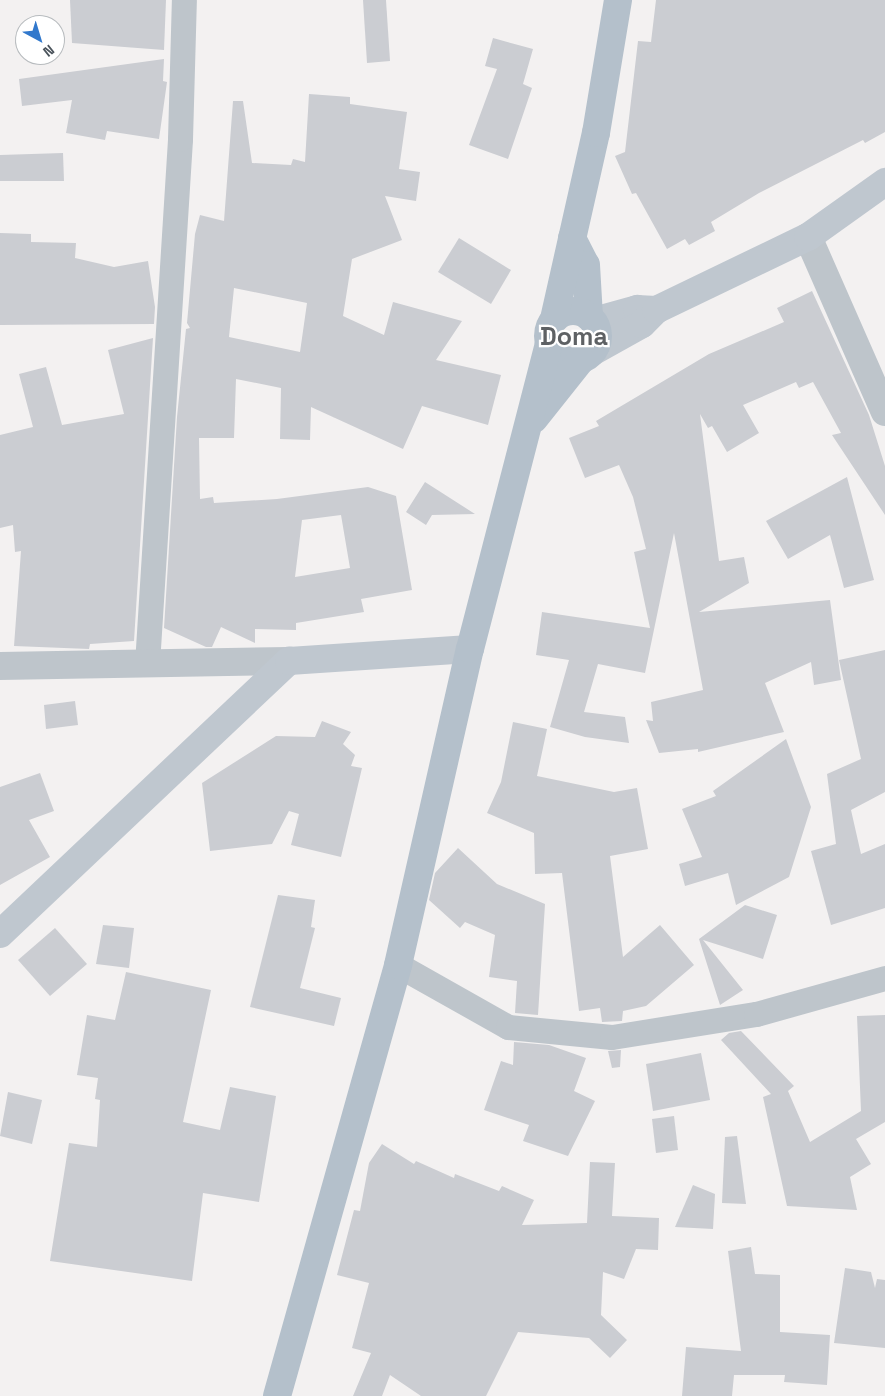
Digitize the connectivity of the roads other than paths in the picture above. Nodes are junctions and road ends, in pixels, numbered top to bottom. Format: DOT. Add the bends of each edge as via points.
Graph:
graph roads {
  1 [pos="184,0"];
  2 [pos="618,0"];
  3 [pos="885,182"];
  4 [pos="808,237"];
  5 [pos="572,238"];
  6 [pos="656,310"];
  7 [pos="592,319"];
  8 [pos="551,332"];
  9 [pos="587,356"];
  10 [pos="885,412"];
  11 [pos="528,426"];
  12 [pos="470,649"];
  13 [pos="289,661"];
  14 [pos="147,664"];
  15 [pos="0,666"];
  16 [pos="0,934"];
  17 [pos="398,965"];
  18 [pos="885,978"];
  19 [pos="278,1396"];
  1 -- 14 [label="street" via="180,139"];
  2 -- 5 [label="main road" via="596,133"];
  3 -- 4 [label="main road"];
  4 -- 6 [label="main road"];
  4 -- 10 [label="street"];
  5 -- 7 [label="main road" via="586,265"];
  5 -- 8 [label="main road"];
  6 -- 7 [label="main road" via="637,309"];
  6 -- 9 [label="main road" via="642,324"];
  7 -- 8 [label="main road" via="571,312"];
  7 -- 9 [label="main road" via="598,332"];
  8 -- 9 [label="main road" via="556,355 568,361"];
  8 -- 11 [label="main road"];
  9 -- 11 [label="main road"];
  11 -- 12 [label="main road"];
  12 -- 13 [label="main road"];
  12 -- 17 [label="main road"];
  13 -- 14 [label="street"];
  13 -- 16 [label="main road"];
  14 -- 15 [label="street"];
  17 -- 18 [label="street" via="508,1027 612,1037 756,1014"];
  17 -- 19 [label="main road"];
}
